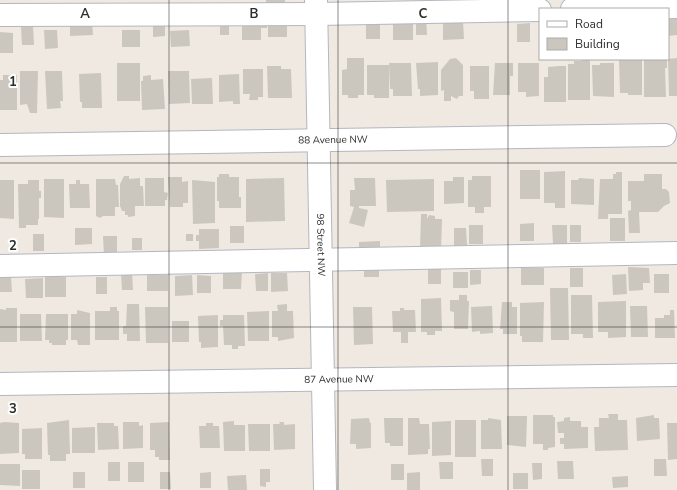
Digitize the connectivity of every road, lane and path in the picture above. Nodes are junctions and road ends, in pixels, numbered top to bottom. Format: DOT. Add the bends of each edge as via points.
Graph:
graph roads {
  1 [pos="316,7"];
  2 [pos="677,7"];
  3 [pos="624,8"];
  4 [pos="539,10"];
  5 [pos="0,14"];
  6 [pos="665,135"];
  7 [pos="319,141"];
  8 [pos="0,146"];
  9 [pos="677,253"];
  10 [pos="321,260"];
  11 [pos="0,266"];
  12 [pos="677,375"];
  13 [pos="323,380"];
  14 [pos="0,384"];
  15 [pos="325,490"];
  1 -- 4 [label="street"];
  1 -- 5 [label="street"];
  1 -- 7 [label="street, 98 Street NW"];
  2 -- 3 [label="street"];
  6 -- 7 [label="street, 88 Avenue NW"];
  7 -- 8 [label="street, 88 Avenue NW"];
  7 -- 10 [label="street, 98 Street NW"];
  9 -- 10 [label="street"];
  10 -- 11 [label="street"];
  10 -- 13 [label="street, 98 Street NW"];
  12 -- 13 [label="street, 87 Avenue NW"];
  13 -- 14 [label="street, 87 Avenue NW"];
  13 -- 15 [label="street, 98 Street NW"];
}
